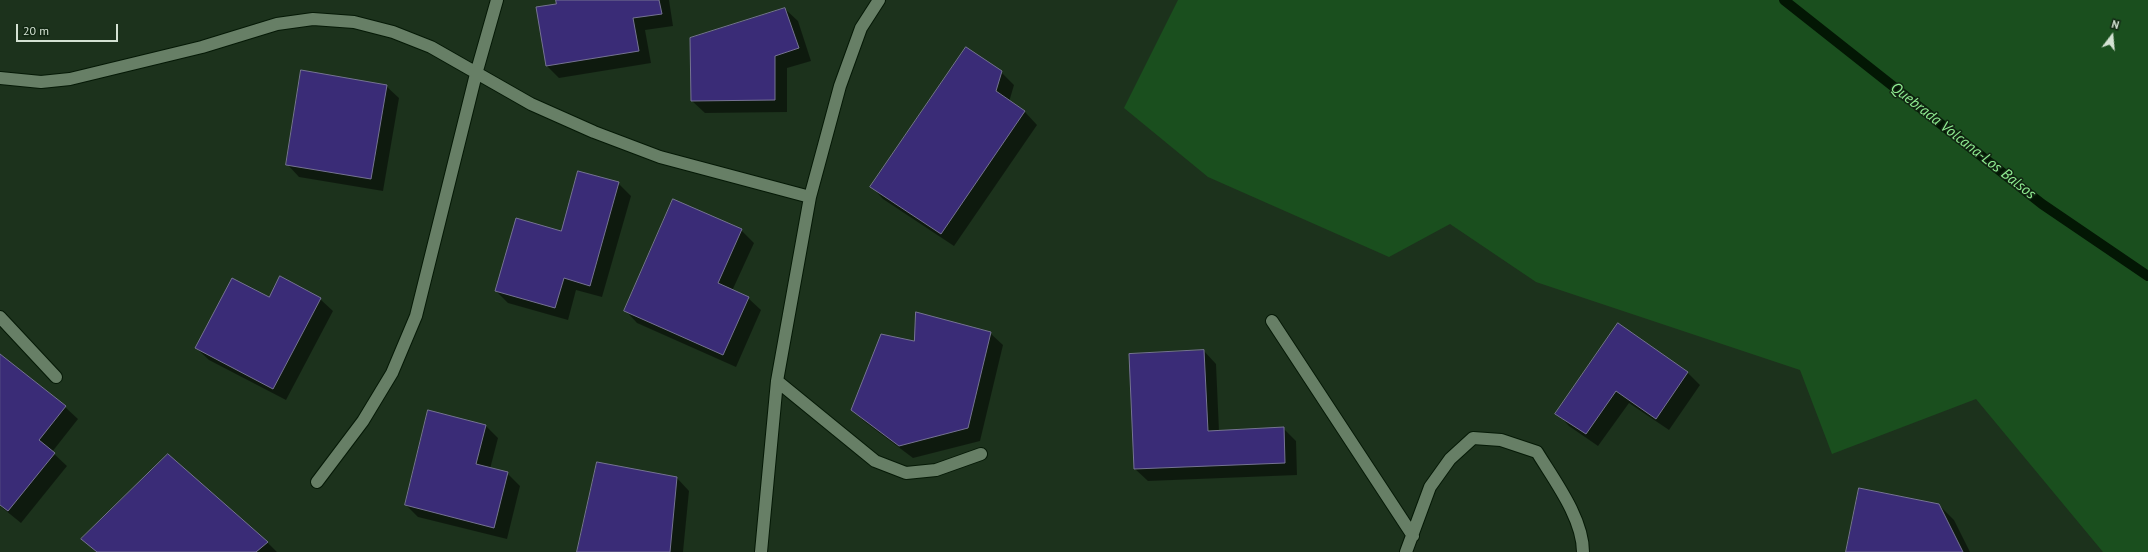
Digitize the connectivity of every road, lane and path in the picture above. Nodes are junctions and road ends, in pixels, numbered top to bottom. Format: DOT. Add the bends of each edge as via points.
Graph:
graph roads {
  1 [pos="497,0"];
  2 [pos="879,0"];
  3 [pos="476,74"];
  4 [pos="0,78"];
  5 [pos="810,197"];
  6 [pos="0,317"];
  7 [pos="1272,321"];
  8 [pos="56,377"];
  9 [pos="776,381"];
  10 [pos="981,454"];
  11 [pos="317,482"];
  12 [pos="1413,536"];
  13 [pos="762,552"];
  14 [pos="1406,552"];
  15 [pos="1583,552"];
  1 -- 3 [label="lane"];
  2 -- 5 [label="lane" via="861,28 840,86"];
  3 -- 4 [label="lane" via="431,47 393,32 354,22 313,19 277,24 202,47 70,79 41,82"];
  3 -- 5 [label="lane" via="532,104 594,132 660,157"];
  3 -- 11 [label="lane" via="416,316 388,379 363,422"];
  5 -- 9 [label="lane"];
  6 -- 8 [label="lane"];
  7 -- 12 [label="lane"];
  9 -- 10 [label="lane" via="875,462 906,473 936,470"];
  9 -- 13 [label="lane"];
  12 -- 14 [label="lane"];
  12 -- 15 [label="lane" via="1430,487 1450,459 1473,438 1502,440 1537,452 1569,504 1583,540"];
}
